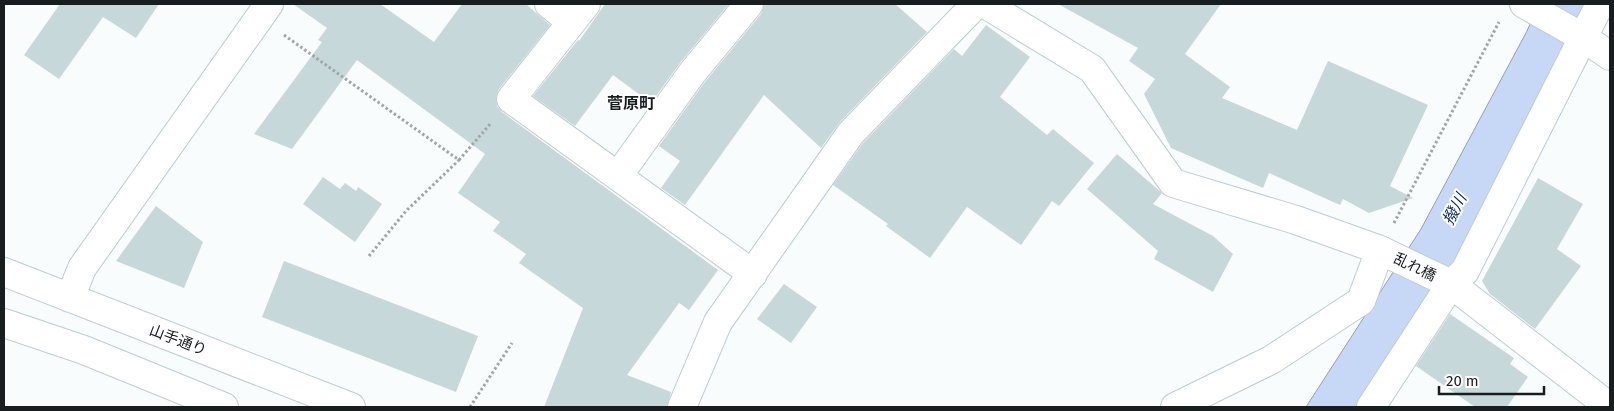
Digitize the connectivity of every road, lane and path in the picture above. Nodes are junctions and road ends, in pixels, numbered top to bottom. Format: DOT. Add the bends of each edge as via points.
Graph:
graph roads {
  1 [pos="549,4"];
  2 [pos="749,4"];
  3 [pos="976,4"];
  4 [pos="985,4"];
  5 [pos="1524,4"];
  6 [pos="1600,4"];
  7 [pos="264,11"];
  8 [pos="579,13"];
  9 [pos="1501,18"];
  10 [pos="1584,38"];
  11 [pos="1610,56"];
  12 [pos="511,99"];
  13 [pos="460,160"];
  14 [pos="618,176"];
  15 [pos="1380,250"];
  16 [pos="369,256"];
  17 [pos="4,272"];
  18 [pos="753,274"];
  19 [pos="1451,284"];
  20 [pos="70,298"];
  21 [pos="4,323"];
  22 [pos="512,343"];
  23 [pos="224,407"];
  24 [pos="352,407"];
  25 [pos="470,407"];
  26 [pos="682,407"];
  27 [pos="1176,407"];
  28 [pos="1371,407"];
  29 [pos="1610,407"];
  1 -- 8 [label="street"];
  2 -- 14 [label="street" via="692,73"];
  3 -- 18 [label="street" via="851,133"];
  4 -- 15 [label="street, 乱れ橋" via="1092,69 1172,183 1296,220"];
  5 -- 10 [label="street"];
  6 -- 10 [label="street"];
  7 -- 13 [label="path"];
  7 -- 20 [label="street" via="82,268"];
  8 -- 12 [label="street"];
  9 -- 15 [label="path"];
  10 -- 11 [label="street"];
  10 -- 19 [label="street" via="1465,271"];
  12 -- 13 [label="path"];
  12 -- 14 [label="street"];
  13 -- 16 [label="path" via="406,211"];
  14 -- 18 [label="street"];
  15 -- 19 [label="street, 乱れ橋"];
  15 -- 27 [label="street" via="1361,301 1271,360"];
  17 -- 20 [label="street, 山手通り"];
  18 -- 26 [label="street" via="718,322"];
  19 -- 28 [label="street"];
  19 -- 29 [label="street, 乱れ橋"];
  20 -- 24 [label="street, 山手通り"];
  21 -- 23 [label="street" via="84,350"];
  22 -- 25 [label="path"];
}
